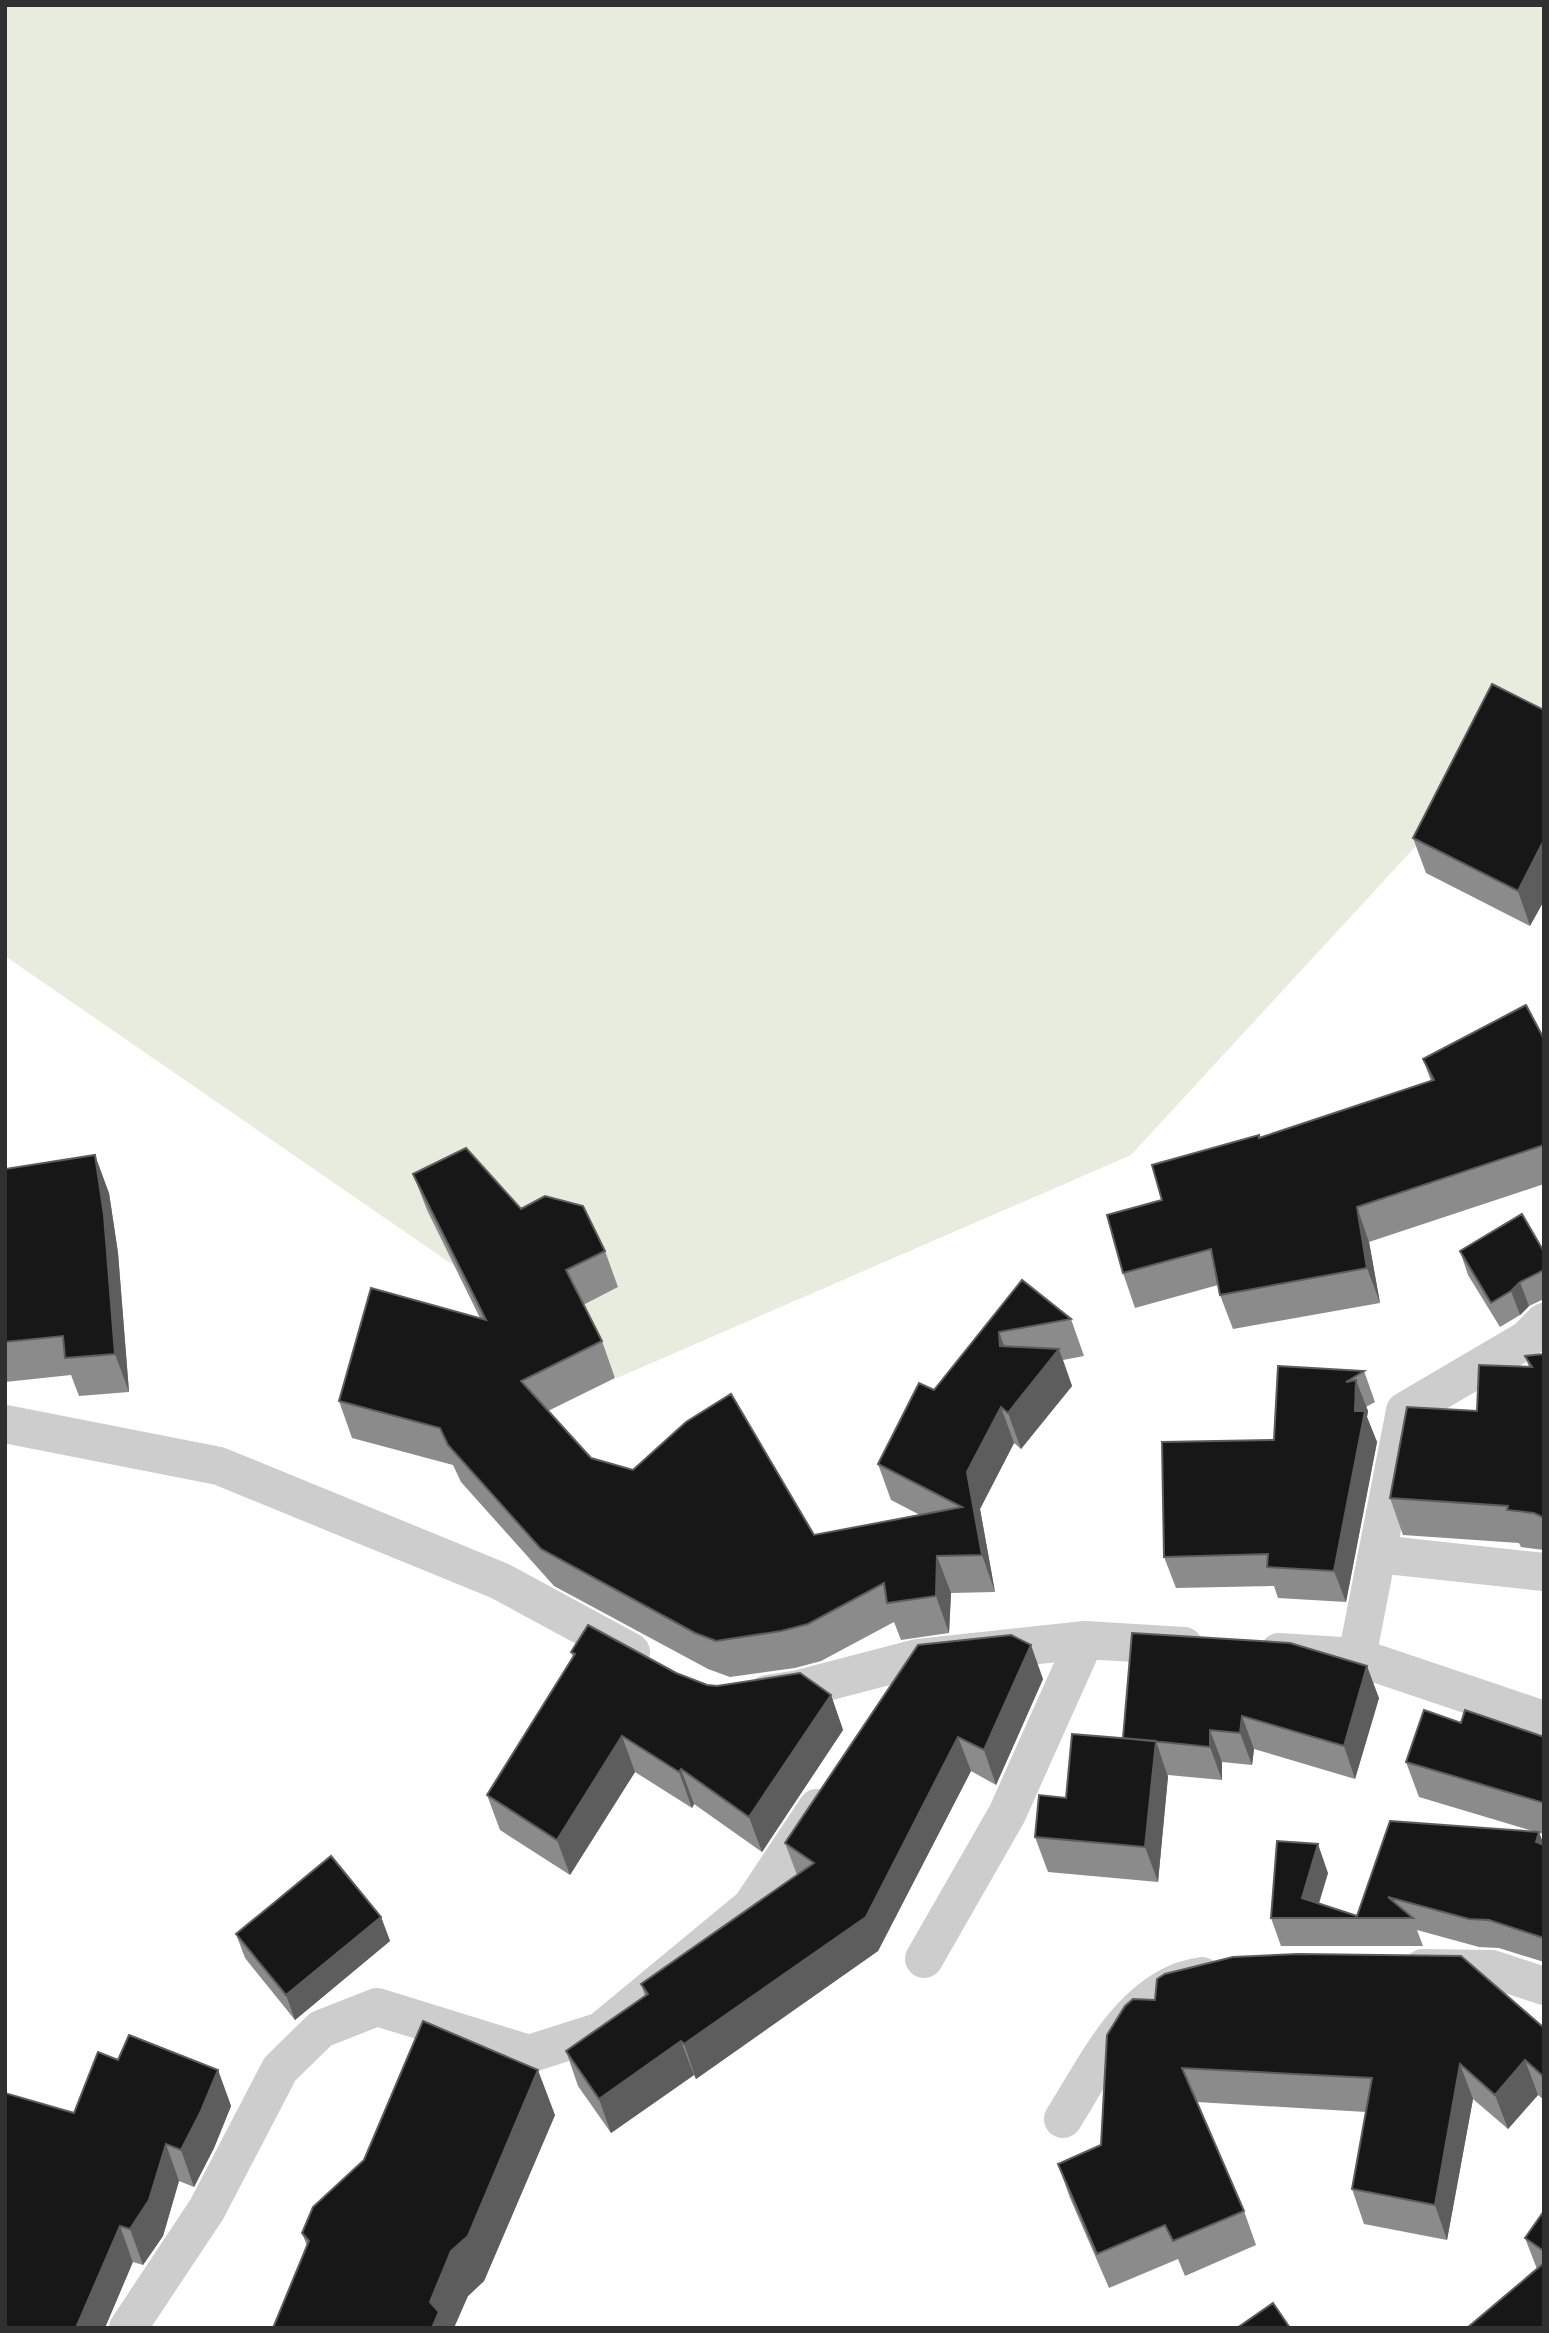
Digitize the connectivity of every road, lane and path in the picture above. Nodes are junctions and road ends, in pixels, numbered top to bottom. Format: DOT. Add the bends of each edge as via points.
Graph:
graph roads {
  1 [pos="1538,1334"];
  2 [pos="5,1424"];
  3 [pos="1378,1554"];
  4 [pos="1544,1572"];
  5 [pos="1085,1640"];
  6 [pos="1357,1657"];
  7 [pos="918,1658"];
  8 [pos="664,1670"];
  9 [pos="739,1698"];
  10 [pos="888,1703"];
  11 [pos="1544,1720"];
  12 [pos="834,1782"];
  13 [pos="924,1959"];
  14 [pos="1394,1968"];
  15 [pos="1232,1972"];
  16 [pos="1544,1986"];
  17 [pos="1063,2119"];
  18 [pos="128,2328"];
  1 -- 3 [label="street" via="1405,1411"];
  2 -- 8 [label="street" via="219,1466 500,1581"];
  3 -- 4 [label="street"];
  3 -- 6 [label="street"];
  5 -- 6 [label="street"];
  5 -- 7 [label="street"];
  5 -- 13 [label="street" via="1007,1814"];
  6 -- 11 [label="street"];
  7 -- 9 [label="street" via="799,1689"];
  7 -- 10 [label="street"];
  12 -- 18 [label="street" via="751,1907 601,2031 530,2054 377,2007 321,2029 279,2069 207,2209"];
  14 -- 16 [label="street" via="1492,1969"];
  15 -- 17 [label="street" via="1187,1978 1154,1997 1121,2026"];
}
